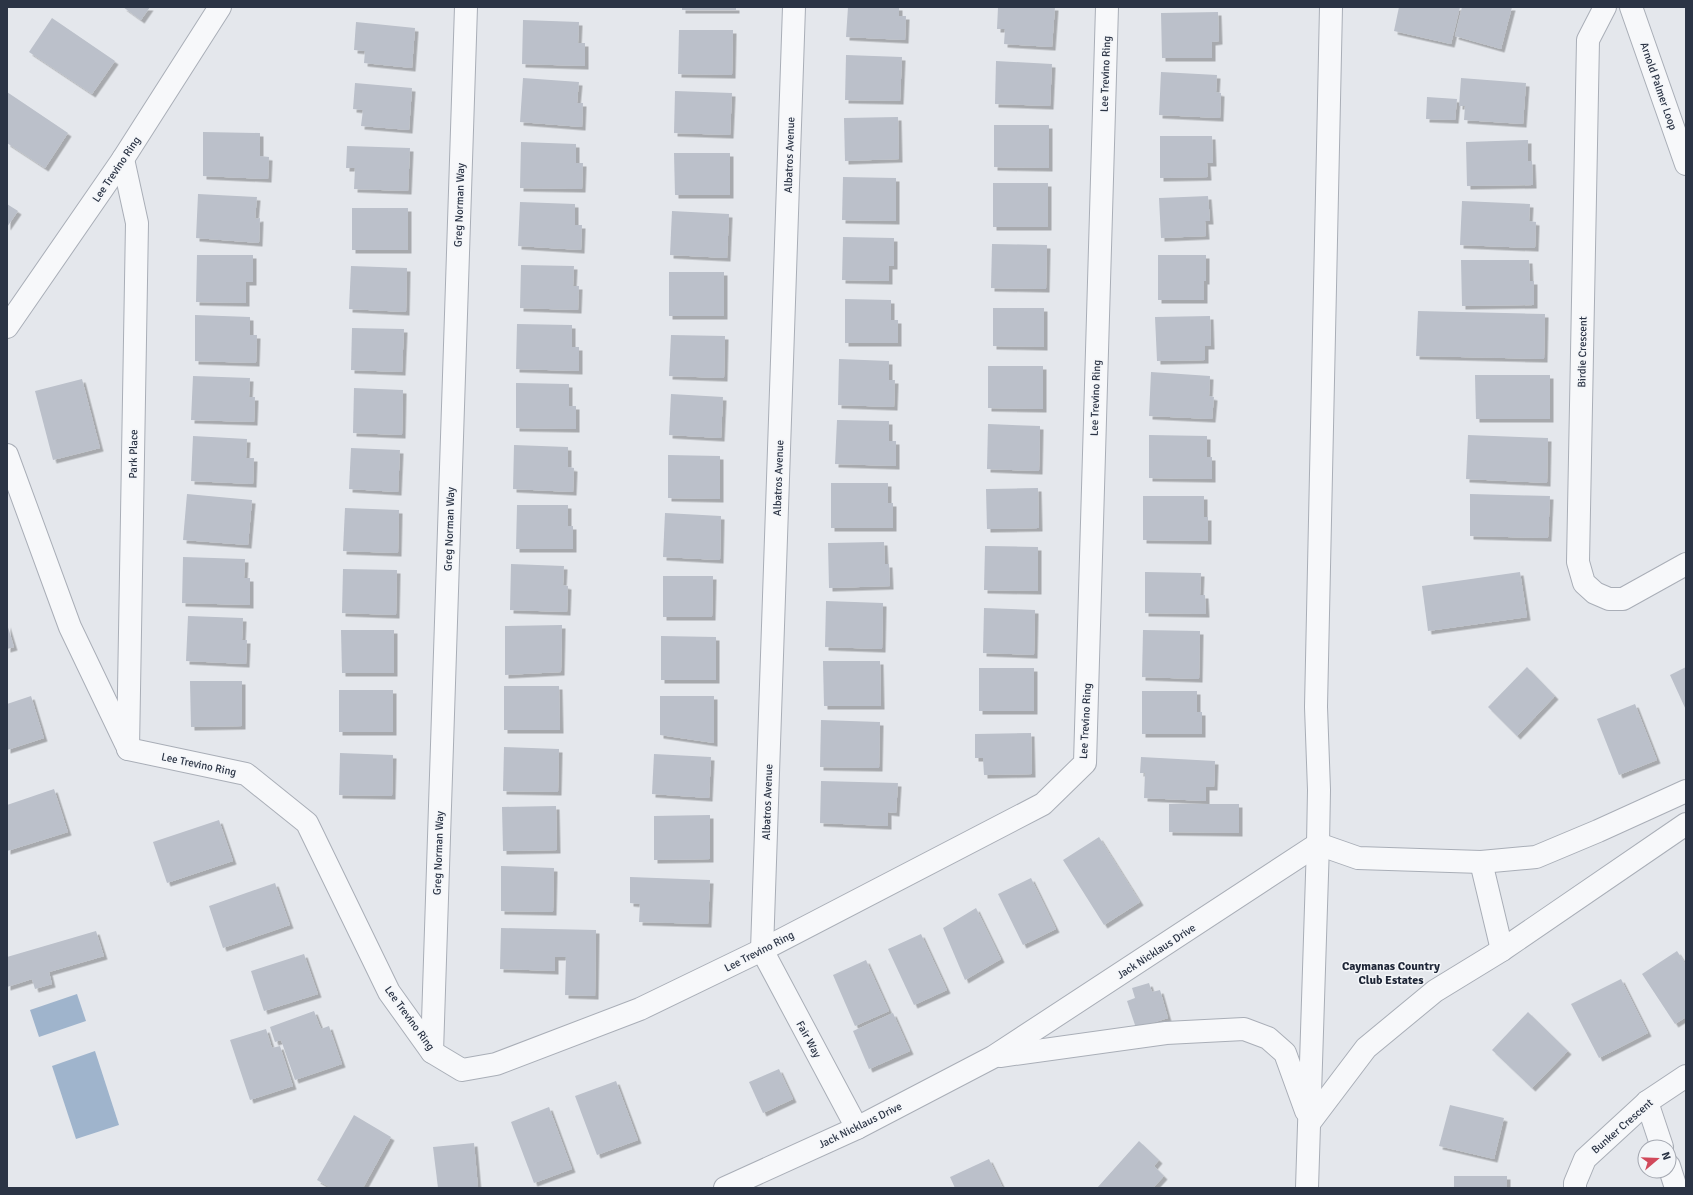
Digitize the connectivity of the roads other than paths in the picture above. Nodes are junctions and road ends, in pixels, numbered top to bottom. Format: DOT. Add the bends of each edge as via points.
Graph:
graph roads {
  1 [pos="220,7"];
  2 [pos="466,7"];
  3 [pos="794,7"];
  4 [pos="1107,7"];
  5 [pos="1331,7"];
  6 [pos="1605,7"];
  7 [pos="1631,7"];
  8 [pos="123,160"];
  9 [pos="1686,164"];
  10 [pos="7,327"];
  11 [pos="7,455"];
  12 [pos="1686,564"];
  13 [pos="128,749"];
  14 [pos="1686,791"];
  15 [pos="1686,824"];
  16 [pos="1318,844"];
  17 [pos="1480,862"];
  18 [pos="762,950"];
  19 [pos="1502,950"];
  20 [pos="432,1052"];
  21 [pos="993,1057"];
  22 [pos="1686,1076"];
  23 [pos="1647,1102"];
  24 [pos="1310,1122"];
  25 [pos="856,1128"];
  26 [pos="1659,1139"];
  27 [pos="725,1188"];
  28 [pos="1308,1188"];
  29 [pos="1575,1188"];
  1 -- 8 [label="street, Lee Trevino Ring"];
  2 -- 20 [label="street, Greg Norman Way"];
  3 -- 18 [label="street, Albatros Avenue"];
  4 -- 18 [label="street, Lee Trevino Ring" via="1085,763 1043,804"];
  5 -- 16 [label="street" via="1316,700"];
  6 -- 12 [label="street, Birdie Crescent" via="1588,40 1578,562 1584,582 1595,593 1609,599 1623,599"];
  7 -- 9 [label="street, Arnold Palmer Loop"];
  8 -- 10 [label="street, Lee Trevino Ring"];
  8 -- 13 [label="street, Park Place" via="137,223"];
  11 -- 13 [label="street" via="70,627"];
  13 -- 20 [label="street, Lee Trevino Ring" via="246,774 307,823 389,992"];
  14 -- 17 [label="street" via="1536,857"];
  15 -- 19 [label="street"];
  16 -- 17 [label="street" via="1358,858"];
  16 -- 21 [label="street, Jack Nicklaus Drive"];
  16 -- 24 [label="street"];
  17 -- 19 [label="street"];
  18 -- 20 [label="street, Lee Trevino Ring" via="640,1008 496,1064 462,1070"];
  18 -- 25 [label="street, Fair Way"];
  19 -- 24 [label="street" via="1435,991 1366,1048"];
  21 -- 24 [label="street, Jack Nicklaus Drive" via="1166,1033 1244,1029 1268,1038 1285,1053"];
  21 -- 25 [label="street, Jack Nicklaus Drive"];
  22 -- 23 [label="street, Bunker Crescent"];
  23 -- 26 [label="street"];
  23 -- 29 [label="street, Bunker Crescent" via="1585,1159"];
  24 -- 28 [label="street"];
  25 -- 27 [label="street, Jack Nicklaus Drive"];
}
